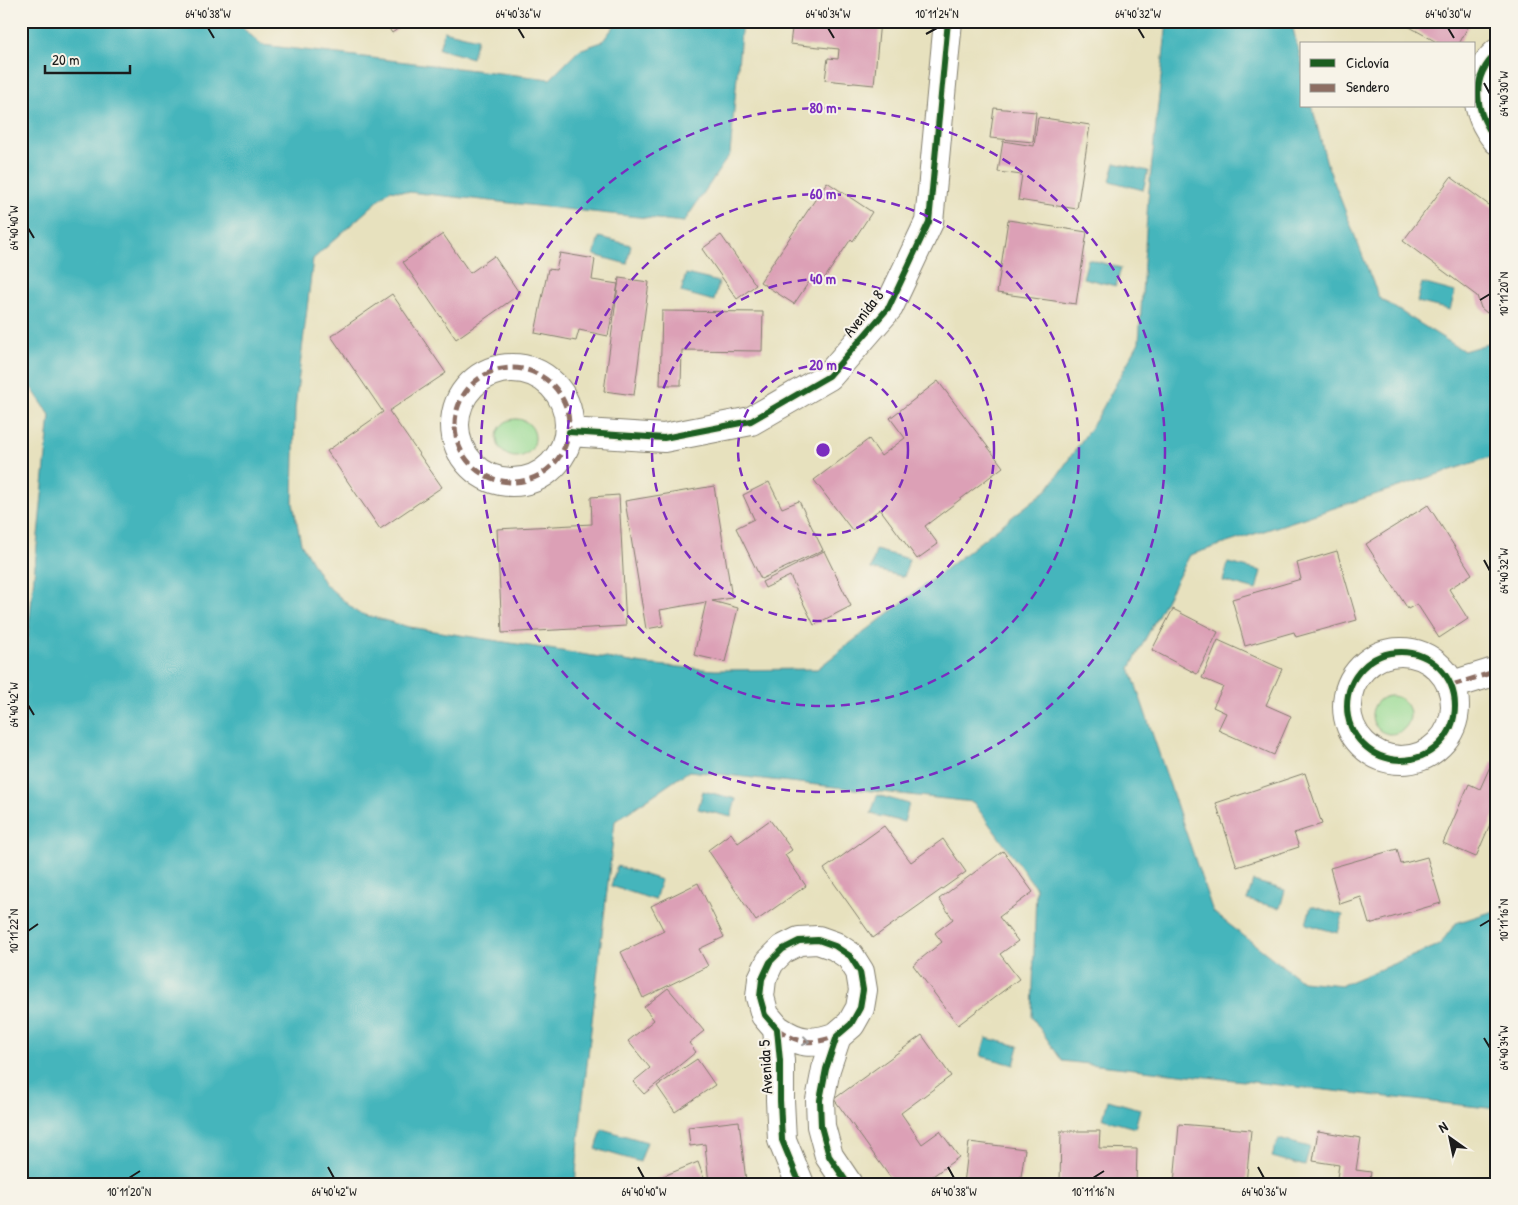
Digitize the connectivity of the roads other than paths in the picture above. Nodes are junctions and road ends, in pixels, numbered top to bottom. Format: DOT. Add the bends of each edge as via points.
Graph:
graph roads {
  1 [pos="948,21"];
  2 [pos="1497,53"];
  3 [pos="1497,140"];
  4 [pos="569,432"];
  5 [pos="1497,671"];
  6 [pos="1452,685"];
  7 [pos="777,1029"];
  8 [pos="837,1036"];
  9 [pos="800,1184"];
  10 [pos="848,1184"];
  1 -- 4 [label="street, Avenida 8" via="929,222 889,307 829,376 752,422 664,438"];
  2 -- 3 [label="street" via="1484,70 1478,100 1484,122"];
  4 -- 4 [label="street" via="564,400 542,376 528,370 495,370 481,378 460,402 456,418 460,449 469,463 496,480 528,480 543,472 555,462"];
  5 -- 6 [label="street"];
  7 -- 8 [label="street, one-way" via="790,1038 806,1042 822,1042"];
  7 -- 8 [label="street, Avenida 5" via="766,1014 760,997 762,979 770,962 783,949 799,942 818,940 850,956 860,972 863,990 860,1008 851,1024"];
  7 -- 9 [label="street, Avenida 5" via="782,1140"];
  8 -- 10 [label="street, Avenida 5" via="820,1100 821,1126 830,1156"];
}
